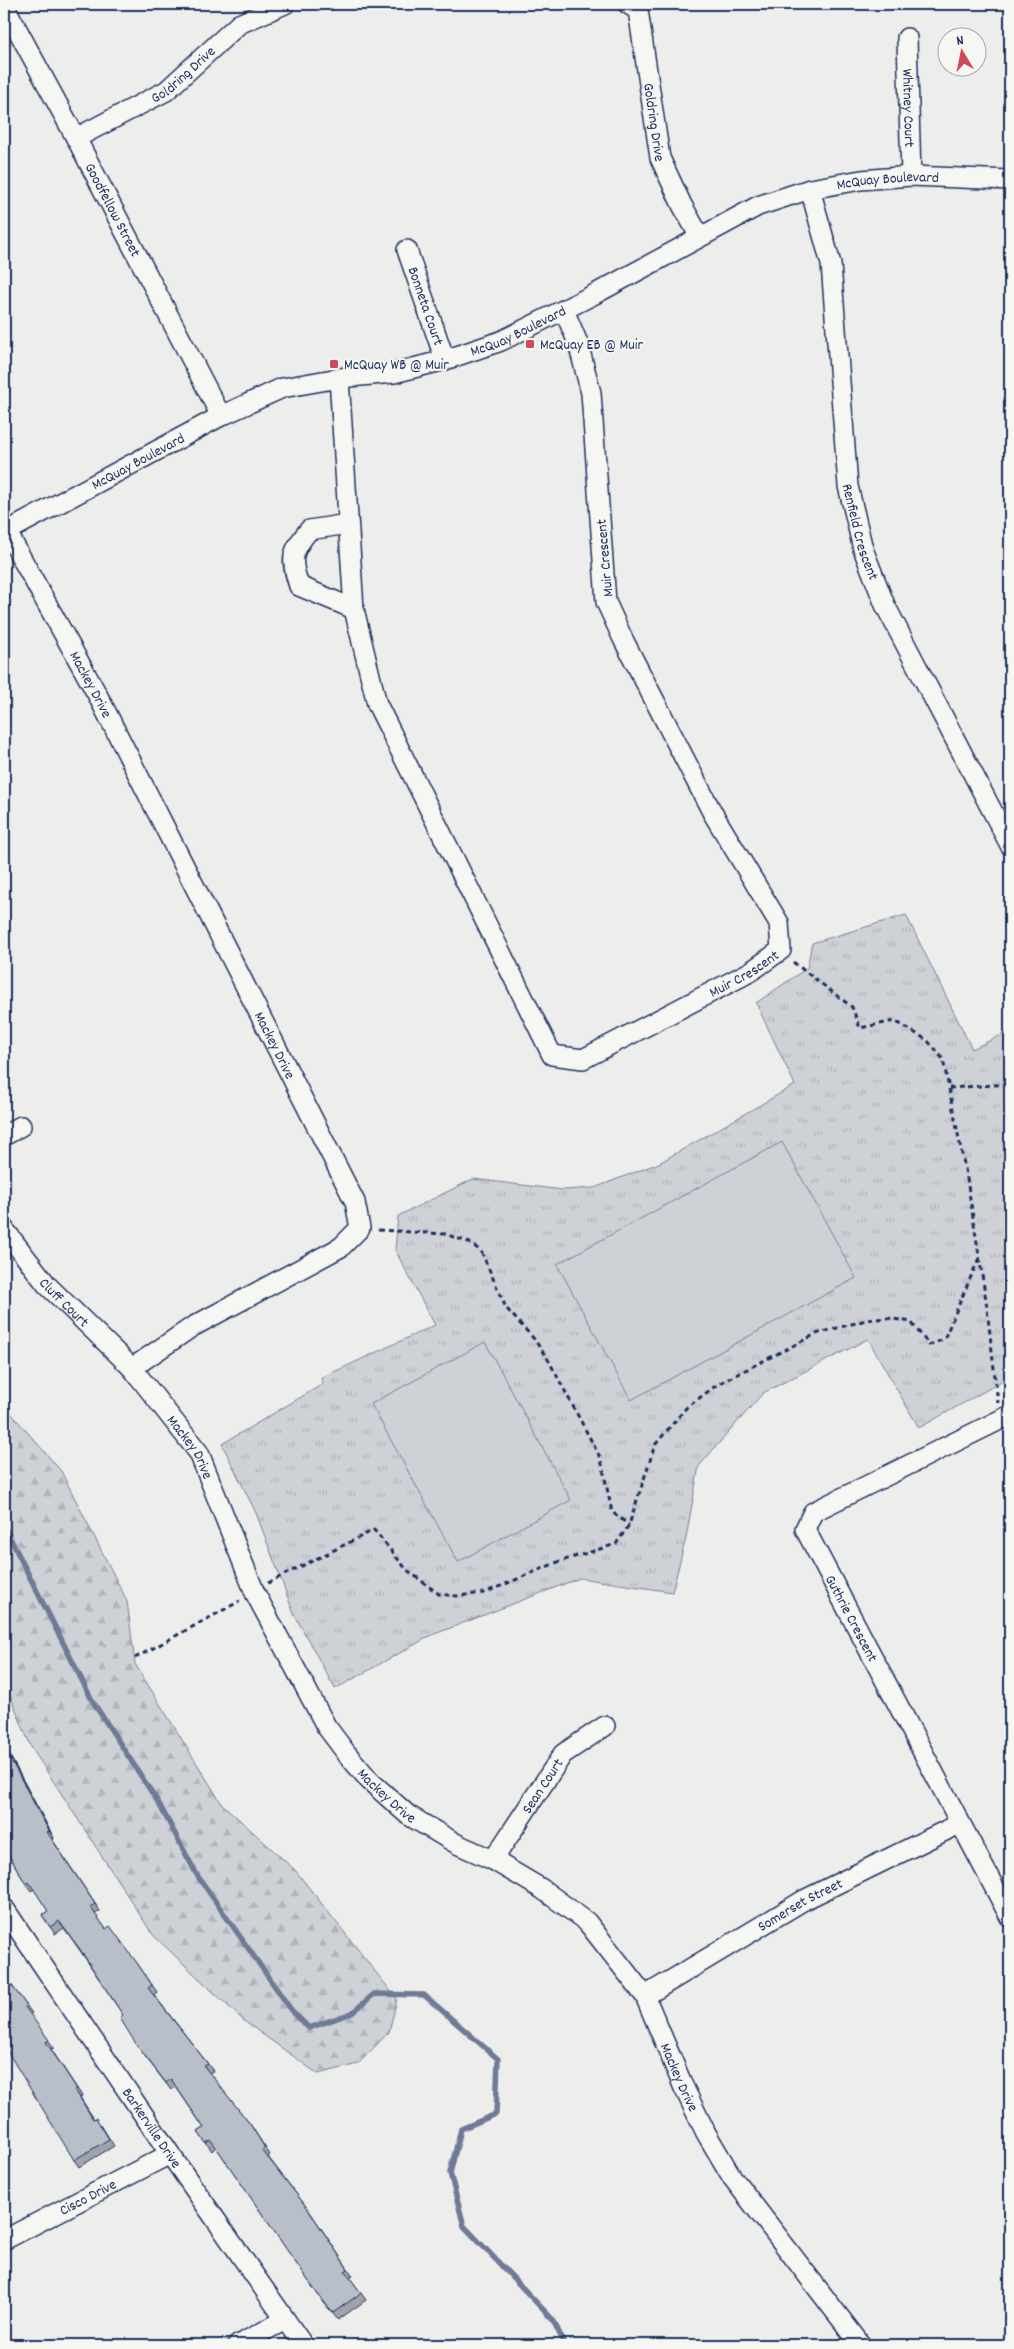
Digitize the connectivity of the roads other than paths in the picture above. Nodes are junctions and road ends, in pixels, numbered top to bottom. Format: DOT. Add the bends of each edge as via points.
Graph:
graph roads {
  1 [pos="285,4"];
  2 [pos="628,4"];
  3 [pos="4,5"];
  4 [pos="907,38"];
  5 [pos="76,138"];
  6 [pos="911,176"];
  7 [pos="1010,180"];
  8 [pos="810,189"];
  9 [pos="700,237"];
  10 [pos="407,250"];
  11 [pos="564,310"];
  12 [pos="445,360"];
  13 [pos="339,378"];
  14 [pos="221,416"];
  15 [pos="348,524"];
  16 [pos="5,533"];
  17 [pos="354,609"];
  18 [pos="1010,845"];
  19 [pos="21,1126"];
  20 [pos="4,1136"];
  21 [pos="4,1229"];
  22 [pos="132,1368"];
  23 [pos="1005,1418"];
  24 [pos="605,1726"];
  25 [pos="960,1824"];
  26 [pos="492,1860"];
  27 [pos="4,1908"];
  28 [pos="1010,1917"];
  29 [pos="645,1996"];
  30 [pos="170,2154"];
  31 [pos="4,2240"];
  32 [pos="285,2320"];
  33 [pos="238,2345"];
  34 [pos="303,2345"];
  35 [pos="861,2345"];
  1 -- 5 [label="street, Goldring Drive" via="239,24 166,91"];
  2 -- 9 [label="street, Goldring Drive" via="638,10 660,158"];
  3 -- 5 [label="street, Goodfellow Street"];
  4 -- 6 [label="street, Whitney Court"];
  5 -- 14 [label="street, Goodfellow Street"];
  6 -- 7 [label="street, McQuay Boulevard"];
  6 -- 8 [label="street, McQuay Boulevard"];
  8 -- 9 [label="street, McQuay Boulevard" via="758,206"];
  8 -- 18 [label="street, Renfield Crescent" via="831,264 848,486 863,549 885,605"];
  9 -- 11 [label="street, McQuay Boulevard"];
  10 -- 12 [label="street, Bonneta Court"];
  11 -- 12 [label="street, McQuay Boulevard" via="501,341"];
  11 -- 17 [label="street, Muir Crescent" via="578,343 591,393 606,602 712,812 779,923 781,950 750,972 582,1058 552,1055 377,704"];
  12 -- 13 [label="street, McQuay Boulevard" via="394,373"];
  13 -- 14 [label="street, McQuay Boulevard" via="282,388"];
  13 -- 15 [label="street, Muir Crescent"];
  14 -- 16 [label="street, McQuay Boulevard"];
  15 -- 17 [label="street, Muir Crescent"];
  15 -- 17 [label="street" via="310,530 299,543 292,563 299,586"];
  16 -- 22 [label="street, Mackey Drive" via="97,694 355,1202 360,1228 341,1247 192,1327"];
  19 -- 20 [label="street"];
  21 -- 22 [label="street, Cluff Court" via="47,1286"];
  22 -- 26 [label="street, Mackey Drive" via="198,1453 255,1592 326,1726 370,1781 408,1815"];
  23 -- 25 [label="street, Guthrie Crescent" via="813,1512 805,1529"];
  24 -- 26 [label="street, Sean Court" via="563,1754"];
  25 -- 28 [label="street, Guthrie Crescent"];
  25 -- 29 [label="street, Somerset Street" via="804,1900"];
  26 -- 29 [label="street, Mackey Drive" via="542,1889 587,1922"];
  27 -- 30 [label="street, Barkerville Drive"];
  29 -- 35 [label="street, Mackey Drive" via="706,2133 732,2177"];
  30 -- 31 [label="street, Cisco Drive"];
  30 -- 32 [label="street, Barkerville Drive"];
  32 -- 33 [label="street"];
  32 -- 34 [label="street, Barkerville Drive"];
}
